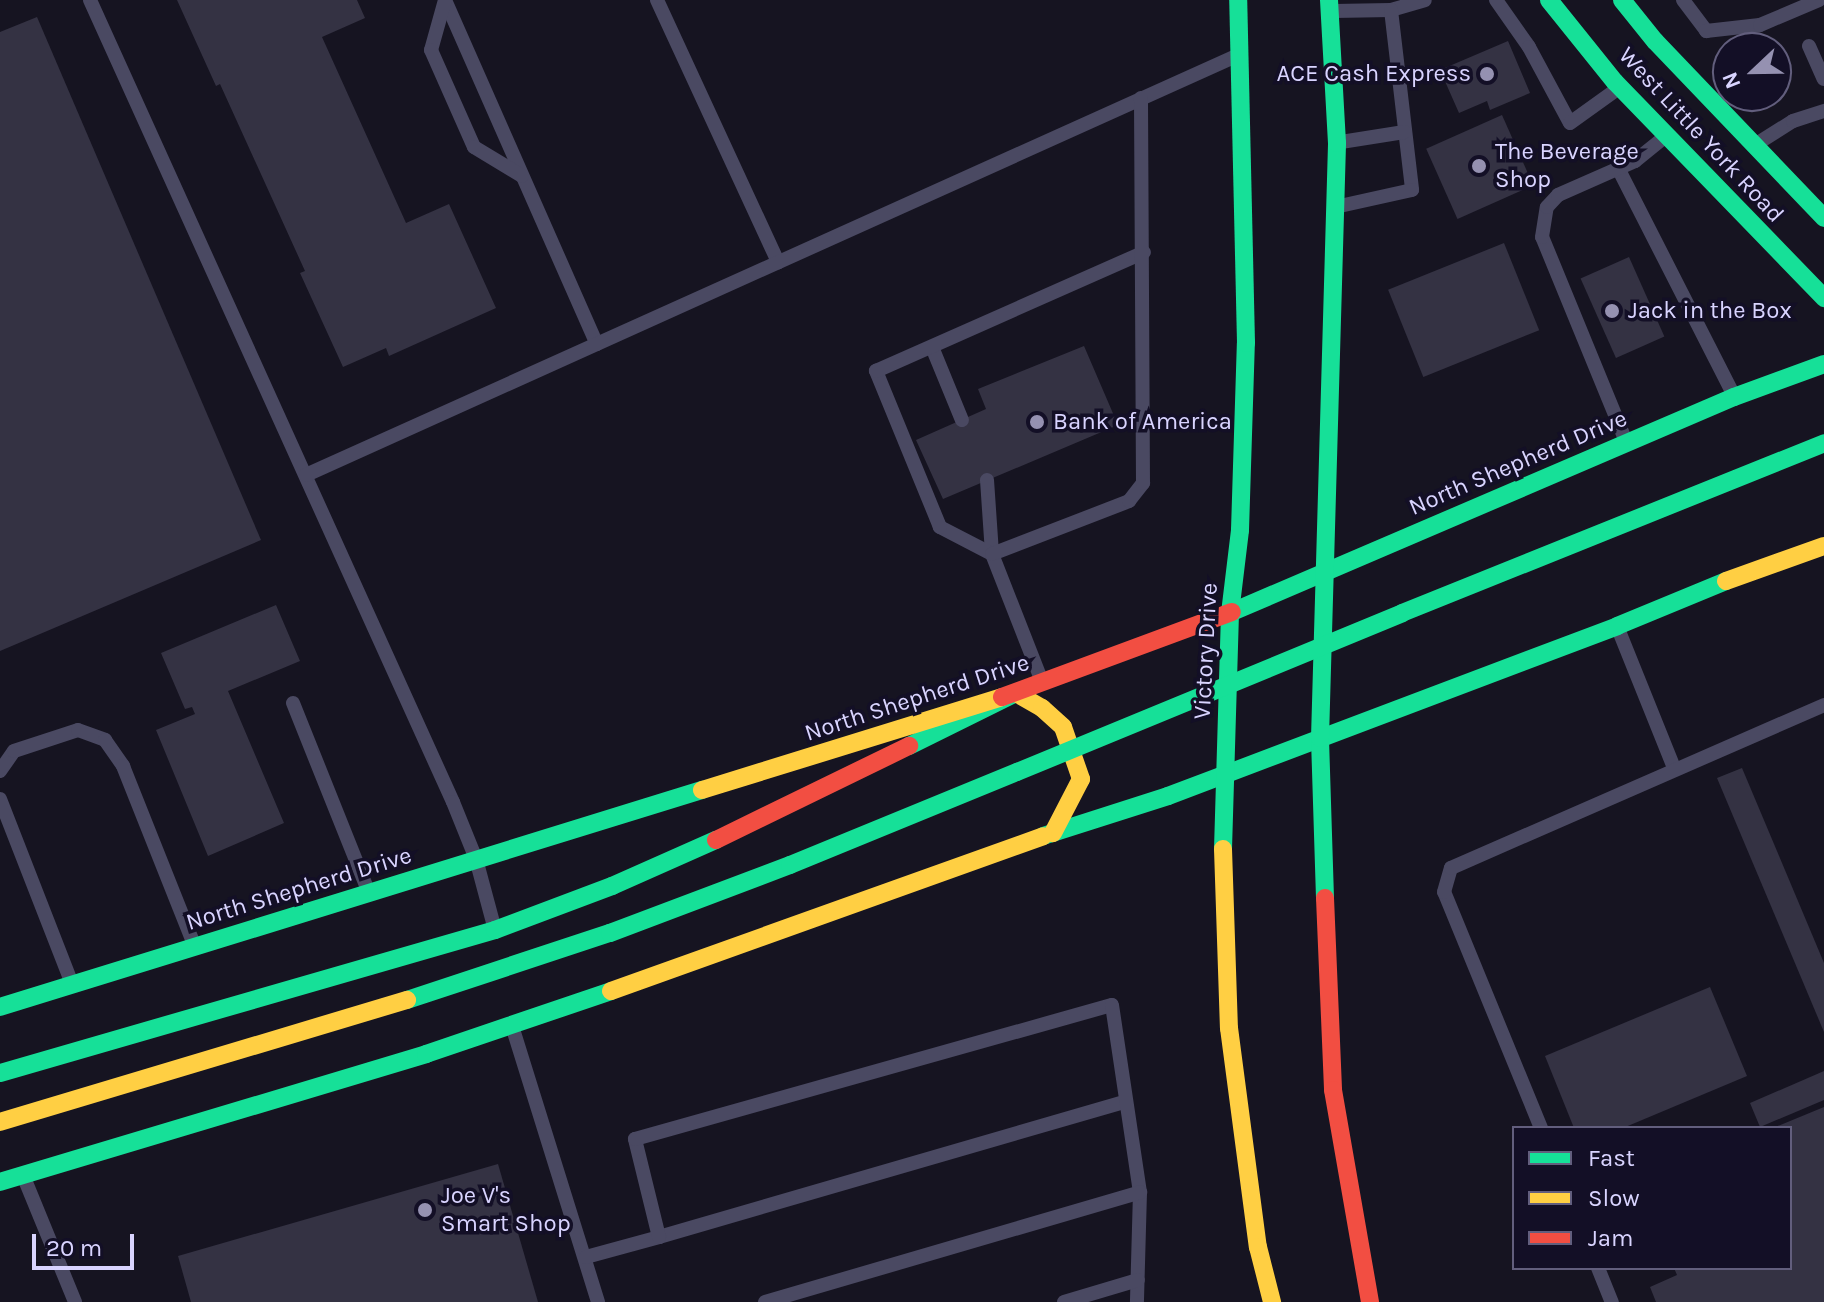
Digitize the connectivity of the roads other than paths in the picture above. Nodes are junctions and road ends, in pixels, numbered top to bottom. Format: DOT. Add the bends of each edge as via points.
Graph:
graph roads {
  1 [pos="90,0"];
  2 [pos="445,0"];
  3 [pos="657,0"];
  4 [pos="1238,0"];
  5 [pos="1425,0"];
  6 [pos="1496,0"];
  7 [pos="1549,0"];
  8 [pos="1622,0"];
  9 [pos="1683,0"];
  10 [pos="1819,0"];
  11 [pos="1329,5"];
  12 [pos="1391,10"];
  13 [pos="1809,46"];
  14 [pos="1241,53"];
  15 [pos="1824,79"];
  16 [pos="1620,87"];
  17 [pos="1141,98"];
  18 [pos="1824,111"];
  19 [pos="1404,132"];
  20 [pos="1667,136"];
  21 [pos="1337,143"];
  22 [pos="1754,146"];
  23 [pos="1619,170"];
  24 [pos="523,176"];
  25 [pos="1336,207"];
  26 [pos="1824,218"];
  27 [pos="1144,252"];
  28 [pos="778,262"];
  29 [pos="1824,298"];
  30 [pos="597,344"];
  31 [pos="932,347"];
  32 [pos="1824,364"];
  33 [pos="1734,397"];
  34 [pos="962,420"];
  35 [pos="1627,443"];
  36 [pos="1824,443"];
  37 [pos="306,475"];
  38 [pos="987,480"];
  39 [pos="1785,538"];
  40 [pos="1824,546"];
  41 [pos="992,554"];
  42 [pos="1325,572"];
  43 [pos="1708,587"];
  44 [pos="1230,613"];
  45 [pos="1617,626"];
  46 [pos="1043,683"];
  47 [pos="1016,693"];
  48 [pos="293,703"];
  49 [pos="1824,705"];
  50 [pos="1320,738"];
  51 [pos="1674,768"];
  52 [pos="0,771"];
  53 [pos="1224,775"];
  54 [pos="0,799"];
  55 [pos="1053,833"];
  56 [pos="476,859"];
  57 [pos="368,892"];
  58 [pos="495,930"];
  59 [pos="195,946"];
  60 [pos="72,984"];
  61 [pos="0,1007"];
  62 [pos="512,1024"];
  63 [pos="0,1073"];
  64 [pos="1126,1101"];
  65 [pos="0,1122"];
  66 [pos="1540,1126"];
  67 [pos="23,1175"];
  68 [pos="0,1182"];
  69 [pos="1140,1192"];
  70 [pos="659,1237"];
  71 [pos="586,1257"];
  72 [pos="1599,1270"];
  73 [pos="1138,1280"];
  74 [pos="75,1302"];
  75 [pos="598,1302"];
  76 [pos="765,1302"];
  77 [pos="1064,1302"];
  78 [pos="1137,1302"];
  79 [pos="1272,1302"];
  80 [pos="1370,1302"];
  81 [pos="1612,1302"];
  1 -- 37 [label="lane"];
  2 -- 24 [label="lane"];
  2 -- 24 [label="lane" via="431,50 474,147"];
  3 -- 28 [label="lane"];
  4 -- 14 [label="main road, Victory Drive"];
  5 -- 12 [label="lane"];
  6 -- 16 [label="lane" via="1529,47 1570,123"];
  7 -- 16 [label="main road, West Little York Road"];
  8 -- 22 [label="main road, West Little York Road"];
  9 -- 10 [label="lane" via="1706,31 1760,25"];
  11 -- 12 [label="lane"];
  11 -- 21 [label="main road"];
  12 -- 19 [label="lane"];
  13 -- 15 [label="lane"];
  14 -- 17 [label="lane"];
  14 -- 44 [label="main road, Victory Drive" via="1246,328 1240,530"];
  16 -- 20 [label="main road, West Little York Road"];
  17 -- 27 [label="lane"];
  17 -- 28 [label="lane"];
  18 -- 22 [label="lane" via="1793,121"];
  19 -- 21 [label="lane"];
  19 -- 25 [label="lane" via="1412,190"];
  20 -- 23 [label="lane"];
  20 -- 29 [label="main road, West Little York Road"];
  21 -- 25 [label="main road"];
  22 -- 26 [label="main road, West Little York Road"];
  23 -- 33 [label="lane"];
  23 -- 35 [label="lane" via="1558,195 1547,207 1542,237"];
  24 -- 30 [label="lane"];
  25 -- 42 [label="main road"];
  27 -- 31 [label="lane"];
  27 -- 41 [label="lane" via="1143,483 1129,501"];
  28 -- 30 [label="lane"];
  30 -- 37 [label="lane"];
  31 -- 34 [label="lane"];
  31 -- 41 [label="lane" via="876,371 940,527"];
  32 -- 33 [label="main road, North Shepherd Drive"];
  33 -- 35 [label="main road, North Shepherd Drive"];
  35 -- 42 [label="main road, North Shepherd Drive"];
  36 -- 65 [label="main road, bridge" via="790,865 610,933 427,994"];
  37 -- 56 [label="lane"];
  38 -- 41 [label="lane"];
  39 -- 43 [label="main road"];
  40 -- 43 [label="main road"];
  41 -- 46 [label="lane"];
  42 -- 44 [label="main road, North Shepherd Drive"];
  42 -- 50 [label="main road"];
  43 -- 45 [label="main road"];
  44 -- 46 [label="main road, North Shepherd Drive"];
  44 -- 53 [label="main road, Victory Drive"];
  45 -- 50 [label="main road"];
  45 -- 51 [label="lane"];
  46 -- 47 [label="main road, North Shepherd Drive"];
  47 -- 55 [label="main road" via="1063,727 1081,779"];
  47 -- 56 [label="main road, North Shepherd Drive"];
  47 -- 58 [label="main road" via="742,829"];
  48 -- 57 [label="lane"];
  49 -- 51 [label="lane"];
  50 -- 53 [label="main road"];
  50 -- 80 [label="main road" via="1333,1090"];
  51 -- 66 [label="lane" via="1451,868 1444,892"];
  52 -- 59 [label="lane" via="14,751 78,730 105,740 123,766"];
  53 -- 55 [label="main road"];
  53 -- 79 [label="main road, Victory Drive" via="1229,1028 1258,1247"];
  54 -- 60 [label="lane"];
  55 -- 62 [label="main road"];
  56 -- 57 [label="main road, North Shepherd Drive"];
  56 -- 58 [label="lane"];
  57 -- 59 [label="main road, North Shepherd Drive"];
  58 -- 63 [label="main road"];
  59 -- 60 [label="main road, North Shepherd Drive"];
  60 -- 61 [label="main road, North Shepherd Drive"];
  62 -- 67 [label="main road"];
  62 -- 71 [label="lane"];
  64 -- 69 [label="lane"];
  64 -- 70 [label="lane"];
  64 -- 70 [label="lane" via="1112,1005 635,1139"];
  67 -- 68 [label="main road"];
  67 -- 74 [label="lane"];
  69 -- 73 [label="lane"];
  69 -- 76 [label="lane"];
  70 -- 71 [label="lane"];
  71 -- 75 [label="lane"];
  72 -- 81 [label="lane"];
  73 -- 77 [label="lane"];
  73 -- 78 [label="lane"];
}
